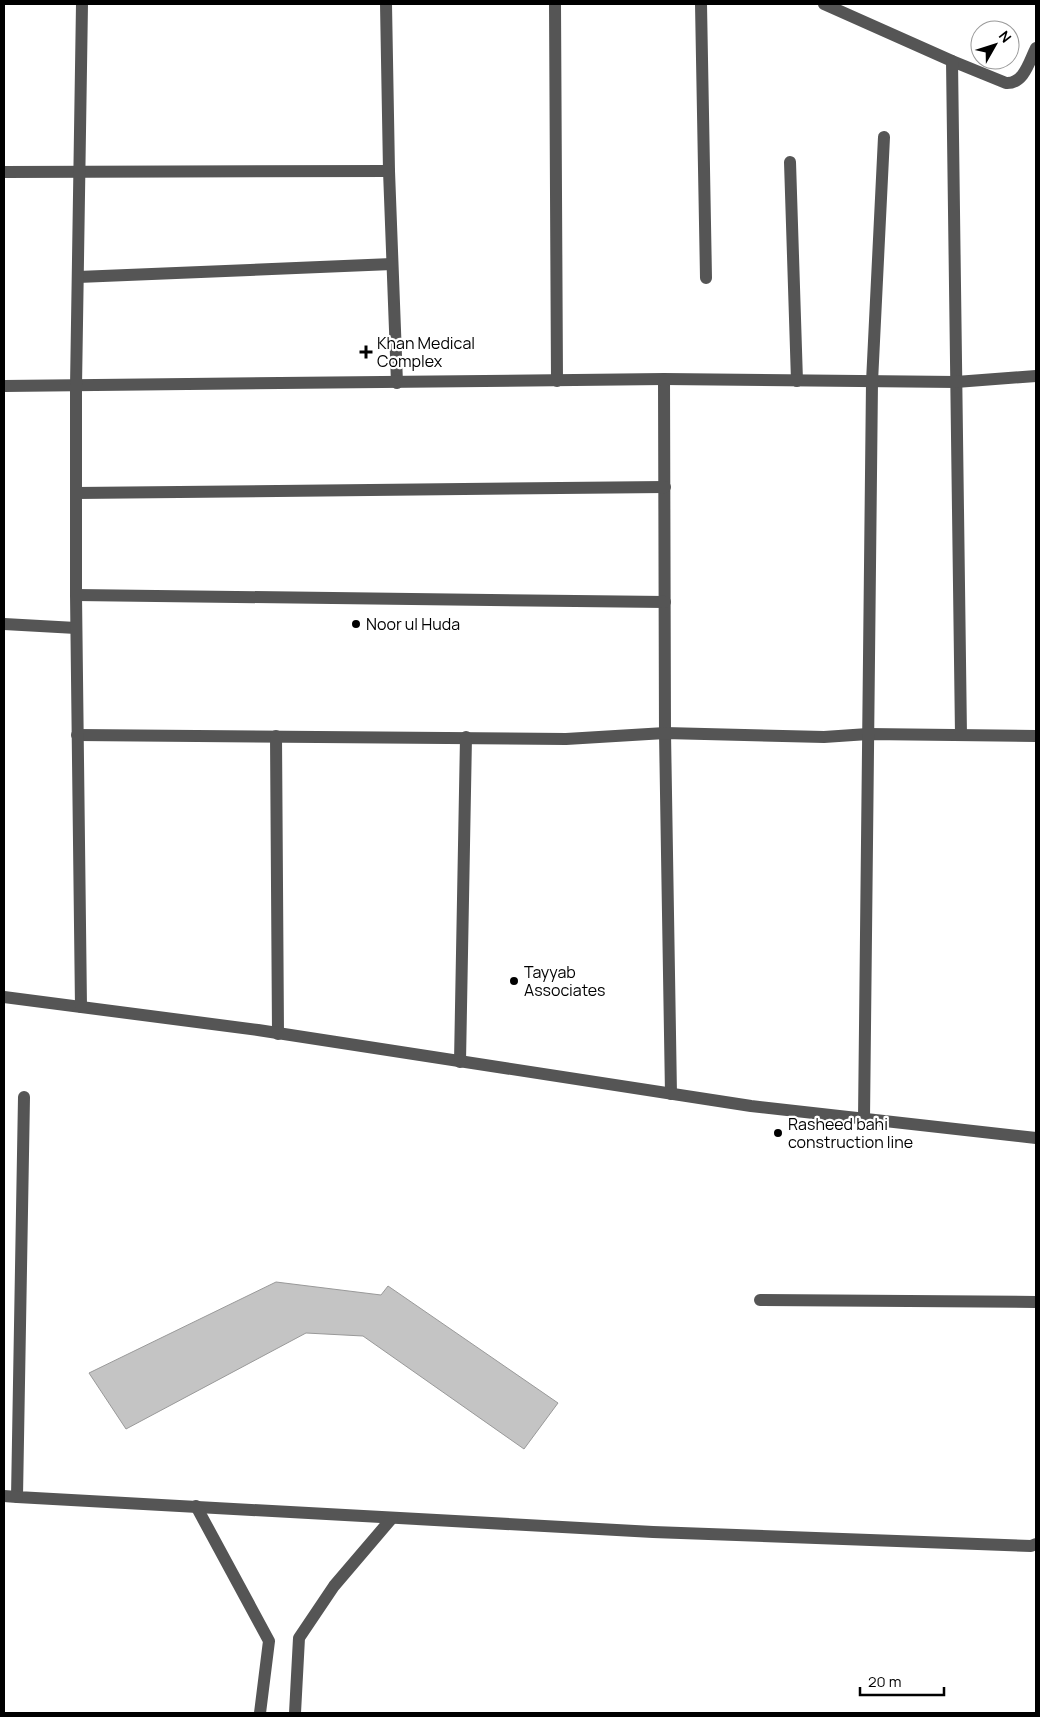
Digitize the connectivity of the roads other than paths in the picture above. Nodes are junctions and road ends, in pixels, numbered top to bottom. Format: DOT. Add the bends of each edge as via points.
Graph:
graph roads {
  1 [pos="82,4"];
  2 [pos="386,4"];
  3 [pos="556,4"];
  4 [pos="701,4"];
  5 [pos="824,4"];
  6 [pos="1035,54"];
  7 [pos="952,62"];
  8 [pos="884,137"];
  9 [pos="790,162"];
  10 [pos="389,171"];
  11 [pos="4,172"];
  12 [pos="79,172"];
  13 [pos="392,264"];
  14 [pos="78,277"];
  15 [pos="706,278"];
  16 [pos="1036,376"];
  17 [pos="664,379"];
  18 [pos="797,380"];
  19 [pos="557,381"];
  20 [pos="872,382"];
  21 [pos="956,382"];
  22 [pos="397,383"];
  23 [pos="4,386"];
  24 [pos="76,387"];
  25 [pos="665,487"];
  26 [pos="76,493"];
  27 [pos="76,595"];
  28 [pos="665,602"];
  29 [pos="4,624"];
  30 [pos="76,628"];
  31 [pos="665,733"];
  32 [pos="868,734"];
  33 [pos="77,735"];
  34 [pos="961,735"];
  35 [pos="276,736"];
  36 [pos="1036,736"];
  37 [pos="466,737"];
  38 [pos="4,997"];
  39 [pos="81,1007"];
  40 [pos="278,1034"];
  41 [pos="460,1062"];
  42 [pos="671,1094"];
  43 [pos="24,1097"];
  44 [pos="864,1119"];
  45 [pos="1036,1138"];
  46 [pos="760,1300"];
  47 [pos="1036,1302"];
  48 [pos="10,1496"];
  49 [pos="196,1506"];
  50 [pos="392,1518"];
  51 [pos="1036,1544"];
  52 [pos="260,1713"];
  53 [pos="295,1713"];
  1 -- 12 [label="street"];
  2 -- 10 [label="street"];
  3 -- 19 [label="street"];
  4 -- 15 [label="street"];
  5 -- 7 [label="street"];
  6 -- 7 [label="street" via="1021,78 1012,83"];
  7 -- 21 [label="street"];
  8 -- 20 [label="street"];
  9 -- 18 [label="street"];
  10 -- 12 [label="street"];
  10 -- 13 [label="street"];
  11 -- 12 [label="street"];
  12 -- 14 [label="street"];
  13 -- 14 [label="street"];
  13 -- 22 [label="street"];
  14 -- 24 [label="street"];
  16 -- 21 [label="street"];
  17 -- 18 [label="street"];
  17 -- 19 [label="street"];
  17 -- 25 [label="street"];
  18 -- 20 [label="street"];
  19 -- 22 [label="street"];
  20 -- 21 [label="street"];
  20 -- 32 [label="street"];
  21 -- 34 [label="street"];
  22 -- 24 [label="street"];
  23 -- 24 [label="street"];
  24 -- 26 [label="street"];
  25 -- 26 [label="street"];
  25 -- 28 [label="street"];
  26 -- 27 [label="street"];
  27 -- 28 [label="street"];
  27 -- 30 [label="street"];
  28 -- 31 [label="street"];
  29 -- 30 [label="street"];
  30 -- 33 [label="street"];
  31 -- 32 [label="street" via="824,737"];
  31 -- 37 [label="street" via="566,739"];
  31 -- 42 [label="street"];
  32 -- 34 [label="street"];
  32 -- 44 [label="street"];
  33 -- 35 [label="street"];
  33 -- 39 [label="street"];
  34 -- 36 [label="street"];
  35 -- 37 [label="street"];
  35 -- 40 [label="street"];
  37 -- 41 [label="street"];
  38 -- 39 [label="street"];
  39 -- 40 [label="street"];
  40 -- 41 [label="street"];
  41 -- 42 [label="street"];
  42 -- 44 [label="street"];
  43 -- 48 [label="street"];
  44 -- 45 [label="street"];
  46 -- 47 [label="street"];
  48 -- 49 [label="street"];
  49 -- 50 [label="street"];
  49 -- 52 [label="street" via="269,1640"];
  50 -- 51 [label="street" via="654,1532"];
  50 -- 53 [label="street" via="334,1586 299,1638"];
}
